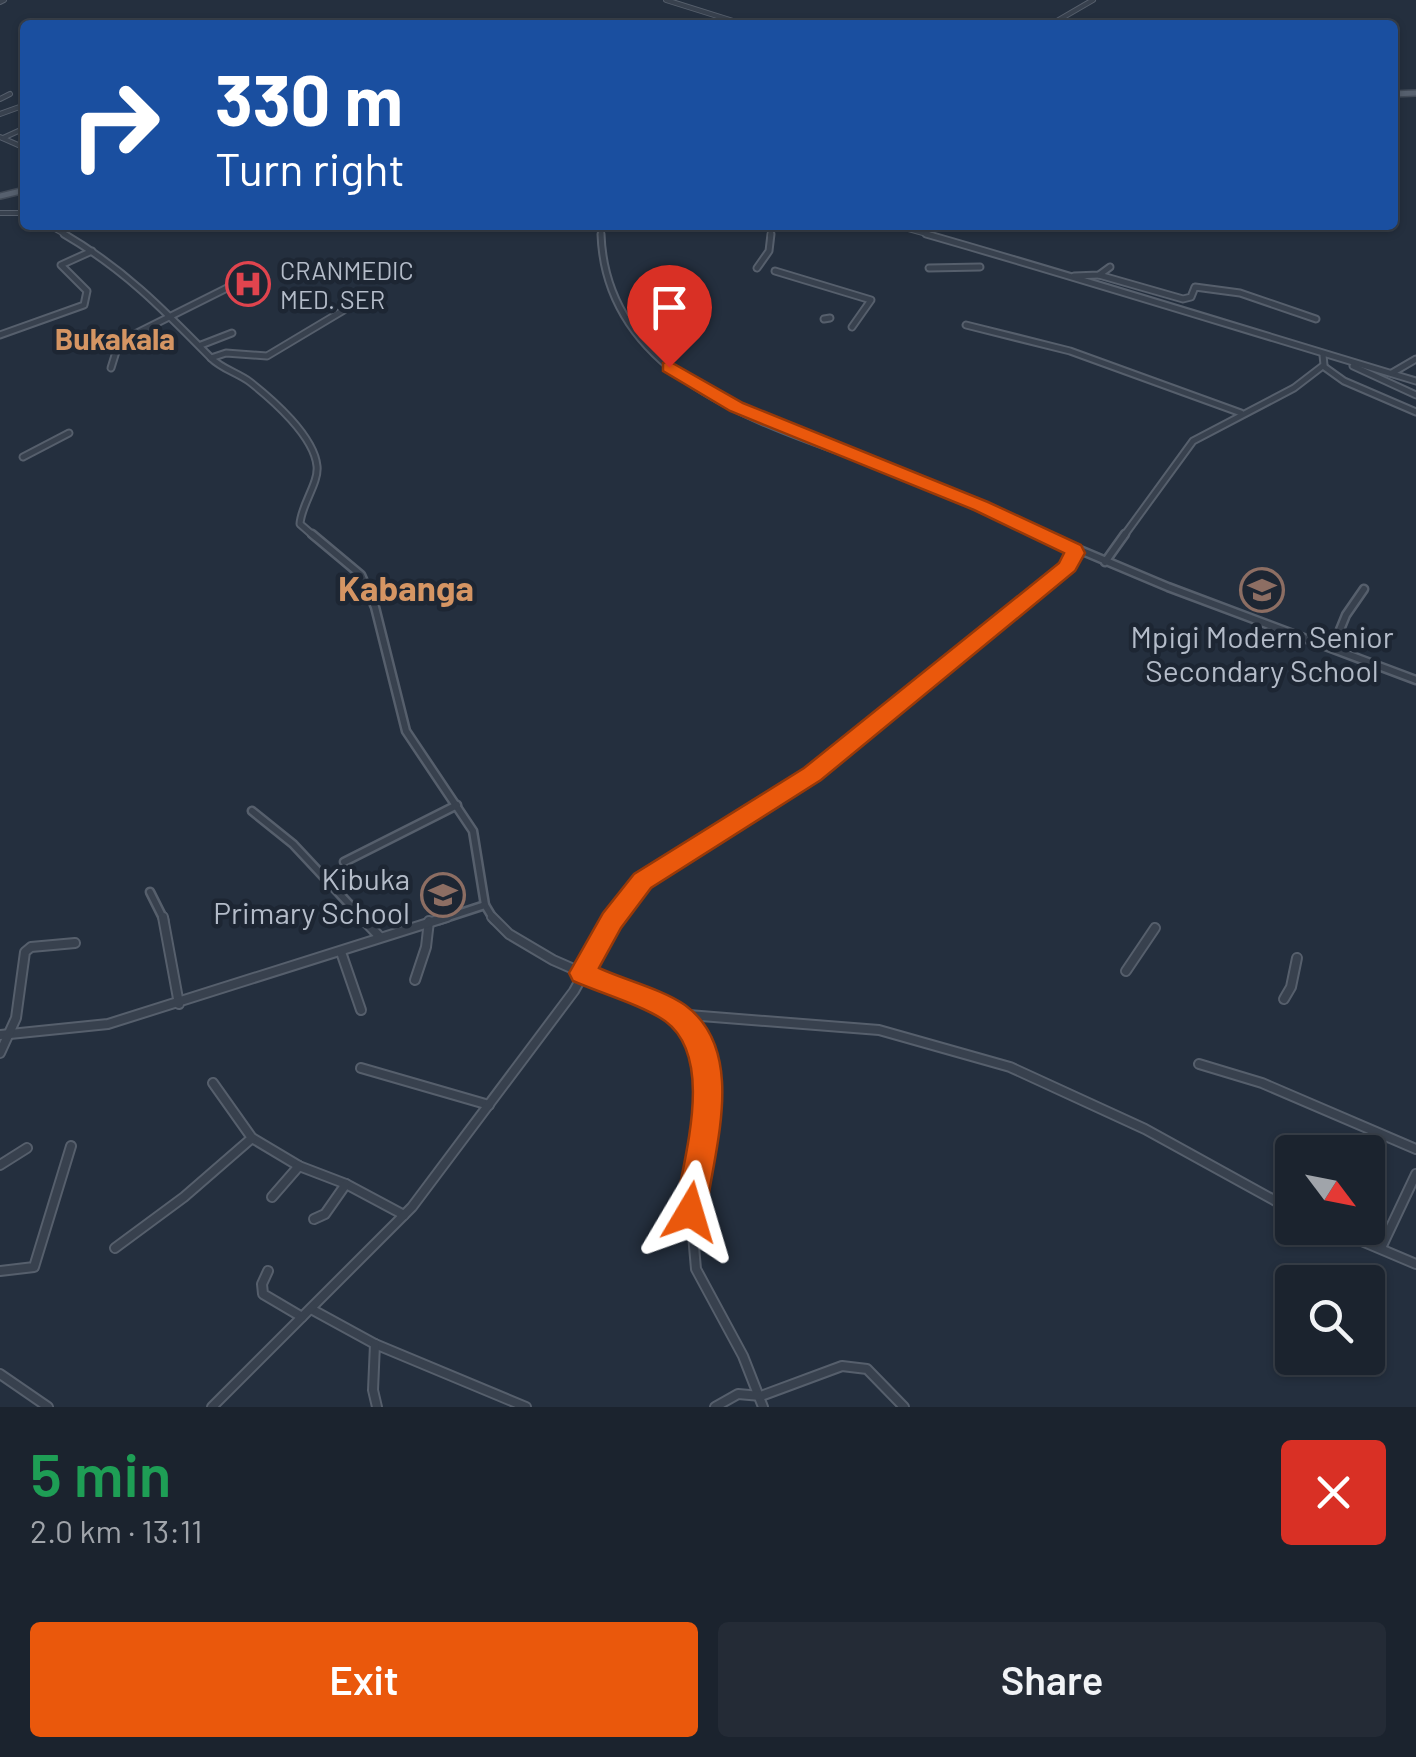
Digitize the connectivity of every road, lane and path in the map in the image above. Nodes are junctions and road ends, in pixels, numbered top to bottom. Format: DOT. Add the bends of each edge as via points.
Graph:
graph roads {
  1 [pos="666,0"];
  2 [pos="1093,0"];
  3 [pos="730,20"];
  4 [pos="1059,20"];
  5 [pos="10,94"];
  6 [pos="0,99"];
  7 [pos="57,230"];
  8 [pos="602,230"];
  9 [pos="771,230"];
  10 [pos="911,230"];
  11 [pos="602,245"];
  12 [pos="593,246"];
  13 [pos="93,251"];
  14 [pos="980,267"];
  15 [pos="1110,267"];
  16 [pos="757,268"];
  17 [pos="929,268"];
  18 [pos="775,271"];
  19 [pos="1099,275"];
  20 [pos="1067,276"];
  21 [pos="228,288"];
  22 [pos="344,310"];
  23 [pos="172,314"];
  24 [pos="1316,319"];
  25 [pos="966,325"];
  26 [pos="852,326"];
  27 [pos="0,334"];
  28 [pos="232,334"];
  29 [pos="201,345"];
  30 [pos="1321,353"];
  31 [pos="211,358"];
  32 [pos="1336,358"];
  33 [pos="1416,359"];
  34 [pos="1322,366"];
  35 [pos="111,368"];
  36 [pos="1390,374"];
  37 [pos="1416,381"];
  38 [pos="1416,394"];
  39 [pos="1416,412"];
  40 [pos="1241,413"];
  41 [pos="69,433"];
  42 [pos="23,456"];
  43 [pos="1074,549"];
  44 [pos="1105,562"];
  45 [pos="1364,589"];
  46 [pos="1333,647"];
  47 [pos="1416,680"];
  48 [pos="456,805"];
  49 [pos="252,812"];
  50 [pos="344,862"];
  51 [pos="150,892"];
  52 [pos="485,905"];
  53 [pos="428,921"];
  54 [pos="1155,928"];
  55 [pos="380,937"];
  56 [pos="75,944"];
  57 [pos="341,952"];
  58 [pos="1297,958"];
  59 [pos="1126,972"];
  60 [pos="582,973"];
  61 [pos="415,980"];
  62 [pos="1284,999"];
  63 [pos="696,1002"];
  64 [pos="179,1004"];
  65 [pos="361,1010"];
  66 [pos="676,1014"];
  67 [pos="689,1014"];
  68 [pos="5,1035"];
  69 [pos="0,1053"];
  70 [pos="1199,1064"];
  71 [pos="361,1068"];
  72 [pos="212,1083"];
  73 [pos="488,1105"];
  74 [pos="252,1138"];
  75 [pos="72,1146"];
  76 [pos="27,1148"];
  77 [pos="1416,1148"];
  78 [pos="0,1165"];
  79 [pos="299,1166"];
  80 [pos="1416,1174"];
  81 [pos="346,1184"];
  82 [pos="272,1197"];
  83 [pos="1275,1201"];
  84 [pos="404,1215"];
  85 [pos="314,1219"];
  86 [pos="1374,1245"];
  87 [pos="115,1248"];
  88 [pos="1381,1248"];
  89 [pos="1416,1264"];
  90 [pos="0,1271"];
  91 [pos="268,1271"];
  92 [pos="307,1313"];
  93 [pos="375,1344"];
  94 [pos="0,1374"];
  95 [pos="758,1394"];
  96 [pos="48,1407"];
  97 [pos="212,1407"];
  98 [pos="378,1407"];
  99 [pos="526,1407"];
  100 [pos="715,1407"];
  101 [pos="763,1407"];
  102 [pos="904,1407"];
  1 -- 3 [label="street"];
  2 -- 4 [label="street"];
  5 -- 6 [label="street"];
  7 -- 13 [label="street"];
  8 -- 11 [label="street"];
  9 -- 16 [label="street" via="769,251"];
  10 -- 20 [label="street"];
  11 -- 12 [label="street"];
  11 -- 43 [label="street" via="624,322 669,367 737,407"];
  13 -- 23 [label="street"];
  13 -- 27 [label="street" via="61,265 87,292 84,304"];
  14 -- 17 [label="street"];
  15 -- 19 [label="street"];
  18 -- 26 [label="street" via="871,300"];
  19 -- 20 [label="street"];
  19 -- 24 [label="street" via="1177,298 1192,297 1194,287 1240,293"];
  20 -- 30 [label="street"];
  21 -- 23 [label="street"];
  22 -- 31 [label="street" via="267,356"];
  23 -- 29 [label="street"];
  23 -- 35 [label="street" via="120,342"];
  25 -- 40 [label="street" via="1042,342"];
  28 -- 29 [label="street"];
  29 -- 31 [label="street"];
  30 -- 32 [label="street"];
  30 -- 34 [label="street"];
  31 -- 48 [label="street" via="270,398 312,448 318,469 300,524 361,575 406,731"];
  32 -- 36 [label="street"];
  32 -- 38 [label="street"];
  33 -- 36 [label="street"];
  34 -- 39 [label="street"];
  34 -- 40 [label="street" via="1304,383"];
  36 -- 37 [label="street"];
  40 -- 44 [label="street" via="1186,448"];
  41 -- 42 [label="street"];
  43 -- 44 [label="street"];
  43 -- 60 [label="street" via="1068,566 850,746 642,881"];
  44 -- 46 [label="street"];
  45 -- 46 [label="street"];
  46 -- 47 [label="street"];
  48 -- 50 [label="street"];
  48 -- 52 [label="street" via="473,832"];
  49 -- 55 [label="street" via="294,844"];
  51 -- 64 [label="street" via="166,923"];
  52 -- 53 [label="street"];
  52 -- 60 [label="street" via="509,934"];
  53 -- 55 [label="street"];
  53 -- 61 [label="street"];
  54 -- 59 [label="street"];
  55 -- 57 [label="street"];
  56 -- 68 [label="street" via="25,952 16,1018"];
  57 -- 64 [label="street"];
  57 -- 65 [label="street"];
  58 -- 62 [label="street"];
  60 -- 66 [label="street"];
  60 -- 73 [label="street"];
  63 -- 67 [label="street"];
  64 -- 68 [label="street" via="108,1024"];
  66 -- 67 [label="street"];
  66 -- 95 [label="street" via="708,1063 690,1212 696,1269"];
  67 -- 83 [label="street" via="839,1024 950,1047 1145,1129"];
  68 -- 69 [label="street"];
  70 -- 77 [label="street" via="1262,1083"];
  71 -- 73 [label="street"];
  72 -- 74 [label="street"];
  73 -- 84 [label="street"];
  74 -- 79 [label="street"];
  74 -- 87 [label="street"];
  75 -- 90 [label="street" via="34,1267"];
  76 -- 78 [label="street"];
  79 -- 81 [label="street"];
  79 -- 82 [label="street"];
  80 -- 88 [label="street"];
  81 -- 84 [label="street"];
  81 -- 85 [label="street"];
  84 -- 92 [label="street"];
  86 -- 88 [label="street"];
  88 -- 89 [label="street"];
  91 -- 92 [label="street" via="263,1294"];
  92 -- 93 [label="street"];
  92 -- 97 [label="street"];
  93 -- 98 [label="street"];
  93 -- 99 [label="street"];
  94 -- 96 [label="street"];
  95 -- 100 [label="street" via="738,1394"];
  95 -- 101 [label="street"];
  95 -- 102 [label="street" via="842,1366 860,1367"];
}
